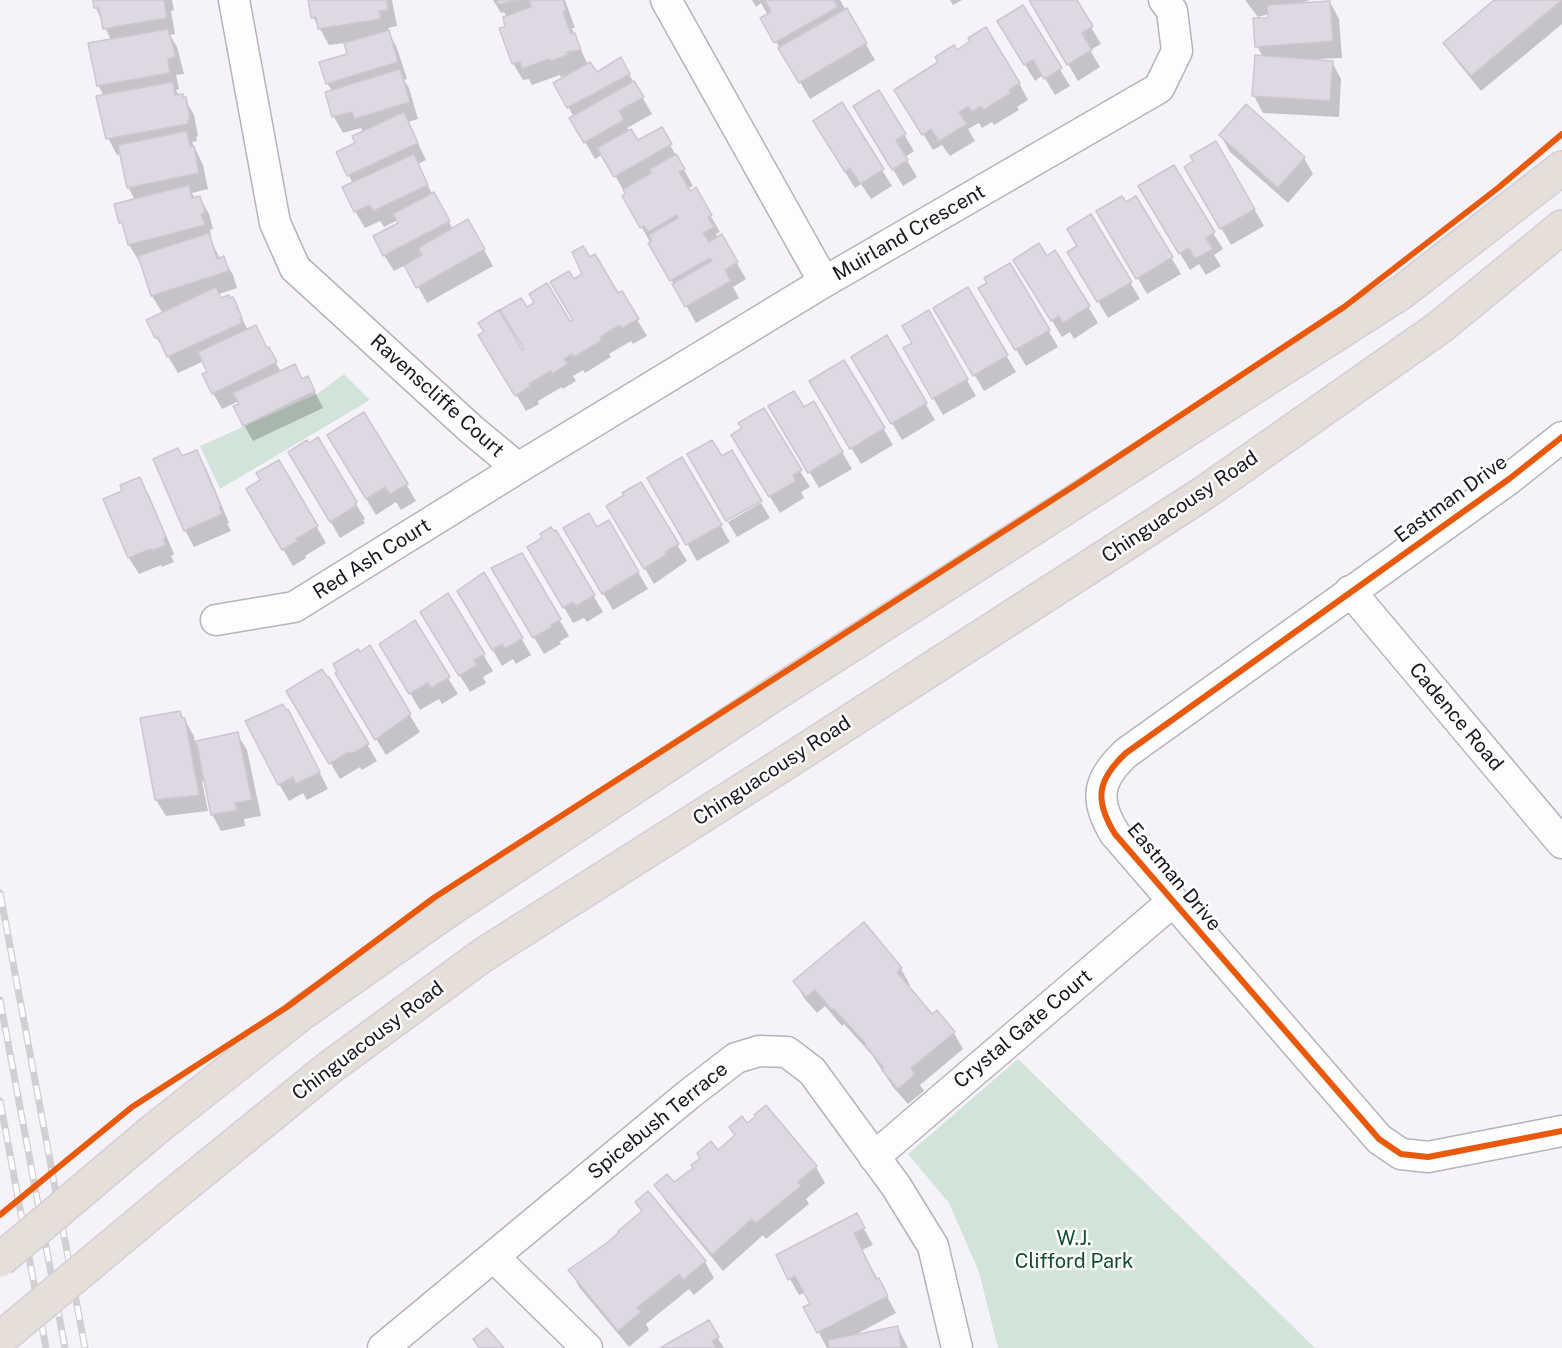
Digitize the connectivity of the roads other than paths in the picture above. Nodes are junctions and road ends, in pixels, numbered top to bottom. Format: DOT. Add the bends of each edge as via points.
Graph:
graph roads {
  1 [pos="234,0"];
  2 [pos="666,0"];
  3 [pos="1164,0"];
  4 [pos="1562,168"];
  5 [pos="1562,227"];
  6 [pos="824,282"];
  7 [pos="1562,436"];
  8 [pos="518,468"];
  9 [pos="1350,591"];
  10 [pos="216,620"];
  11 [pos="1562,843"];
  12 [pos="1172,902"];
  13 [pos="1562,1131"];
  14 [pos="874,1157"];
  15 [pos="494,1257"];
  16 [pos="0,1260"];
  17 [pos="0,1339"];
  18 [pos="383,1348"];
  19 [pos="587,1348"];
  20 [pos="957,1348"];
  1 -- 8 [label="street, Ravenscliffe Court" via="275,223 295,268"];
  2 -- 6 [label="street, Muirland Crescent"];
  3 -- 6 [label="street, Muirland Crescent" via="1172,11 1177,51 1160,88"];
  4 -- 16 [label="main road, bridge" via="1402,292 776,693 450,909 302,1013 154,1130"];
  5 -- 17 [label="main road, Chinguacousy Road, bridge" via="1440,327 1204,493 483,955 329,1068"];
  6 -- 8 [label="street, Ravenscliffe Court"];
  7 -- 9 [label="street, Eastman Drive"];
  8 -- 10 [label="street, Red Ash Court" via="294,608"];
  9 -- 11 [label="street, Cadence Road"];
  9 -- 12 [label="street, Eastman Drive" via="1126,753 1106,776 1101,790 1106,819"];
  12 -- 13 [label="street, Eastman Drive" via="1389,1148 1401,1154 1428,1157"];
  12 -- 14 [label="street, Crystal Gate Court"];
  14 -- 15 [label="street, Spicebush Terrace" via="812,1071 788,1052 759,1051 736,1058"];
  14 -- 20 [label="street, Spicebush Terrace" via="933,1246"];
  15 -- 18 [label="street, Spicebush Terrace"];
  15 -- 19 [label="street"];
}
